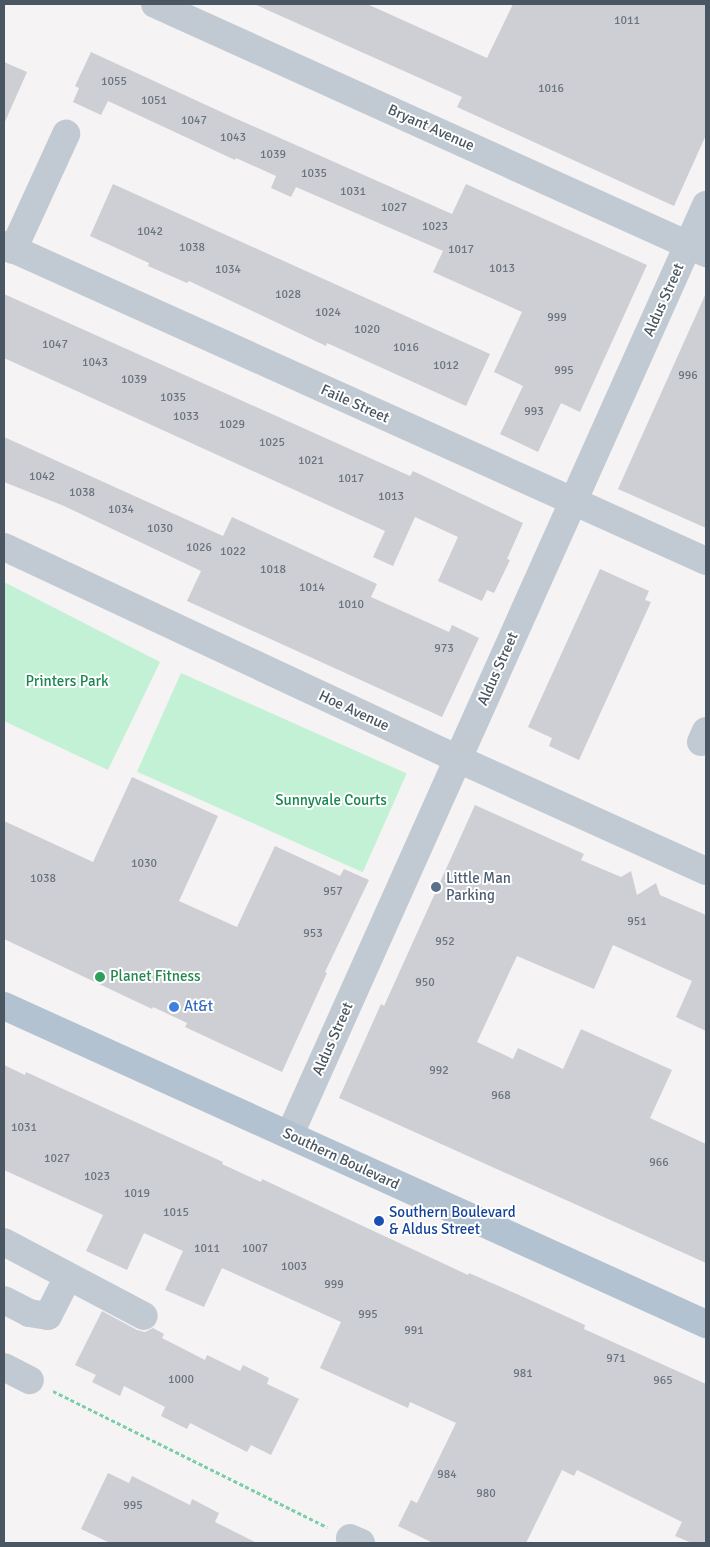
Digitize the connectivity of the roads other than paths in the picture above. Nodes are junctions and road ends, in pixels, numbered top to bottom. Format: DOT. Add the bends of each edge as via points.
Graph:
graph roads {
  1 [pos="158,4"];
  2 [pos="66,134"];
  3 [pos="706,204"];
  4 [pos="8,248"];
  5 [pos="697,249"];
  6 [pos="573,503"];
  7 [pos="4,547"];
  8 [pos="706,561"];
  9 [pos="458,759"];
  10 [pos="706,871"];
  11 [pos="4,1006"];
  12 [pos="290,1134"];
  13 [pos="4,1242"];
  14 [pos="64,1276"];
  15 [pos="4,1300"];
  16 [pos="144,1316"];
  17 [pos="706,1324"];
  18 [pos="4,1367"];
  19 [pos="30,1380"];
  1 -- 5 [label="street, Bryant Avenue"];
  2 -- 4 [label="street"];
  3 -- 5 [label="street, Aldus Street"];
  4 -- 6 [label="street, Faile Street"];
  5 -- 6 [label="street, Aldus Street"];
  6 -- 8 [label="street, Faile Street"];
  6 -- 9 [label="street, Aldus Street"];
  7 -- 9 [label="street, Hoe Avenue"];
  9 -- 10 [label="street, Hoe Avenue"];
  9 -- 12 [label="street, Aldus Street"];
  11 -- 12 [label="main road, Southern Boulevard"];
  12 -- 17 [label="main road, Southern Boulevard" via="314,1148"];
  13 -- 14 [label="street"];
  14 -- 15 [label="street" via="65,1282 48,1316 29,1312"];
  14 -- 16 [label="street"];
  18 -- 19 [label="street"];
}
